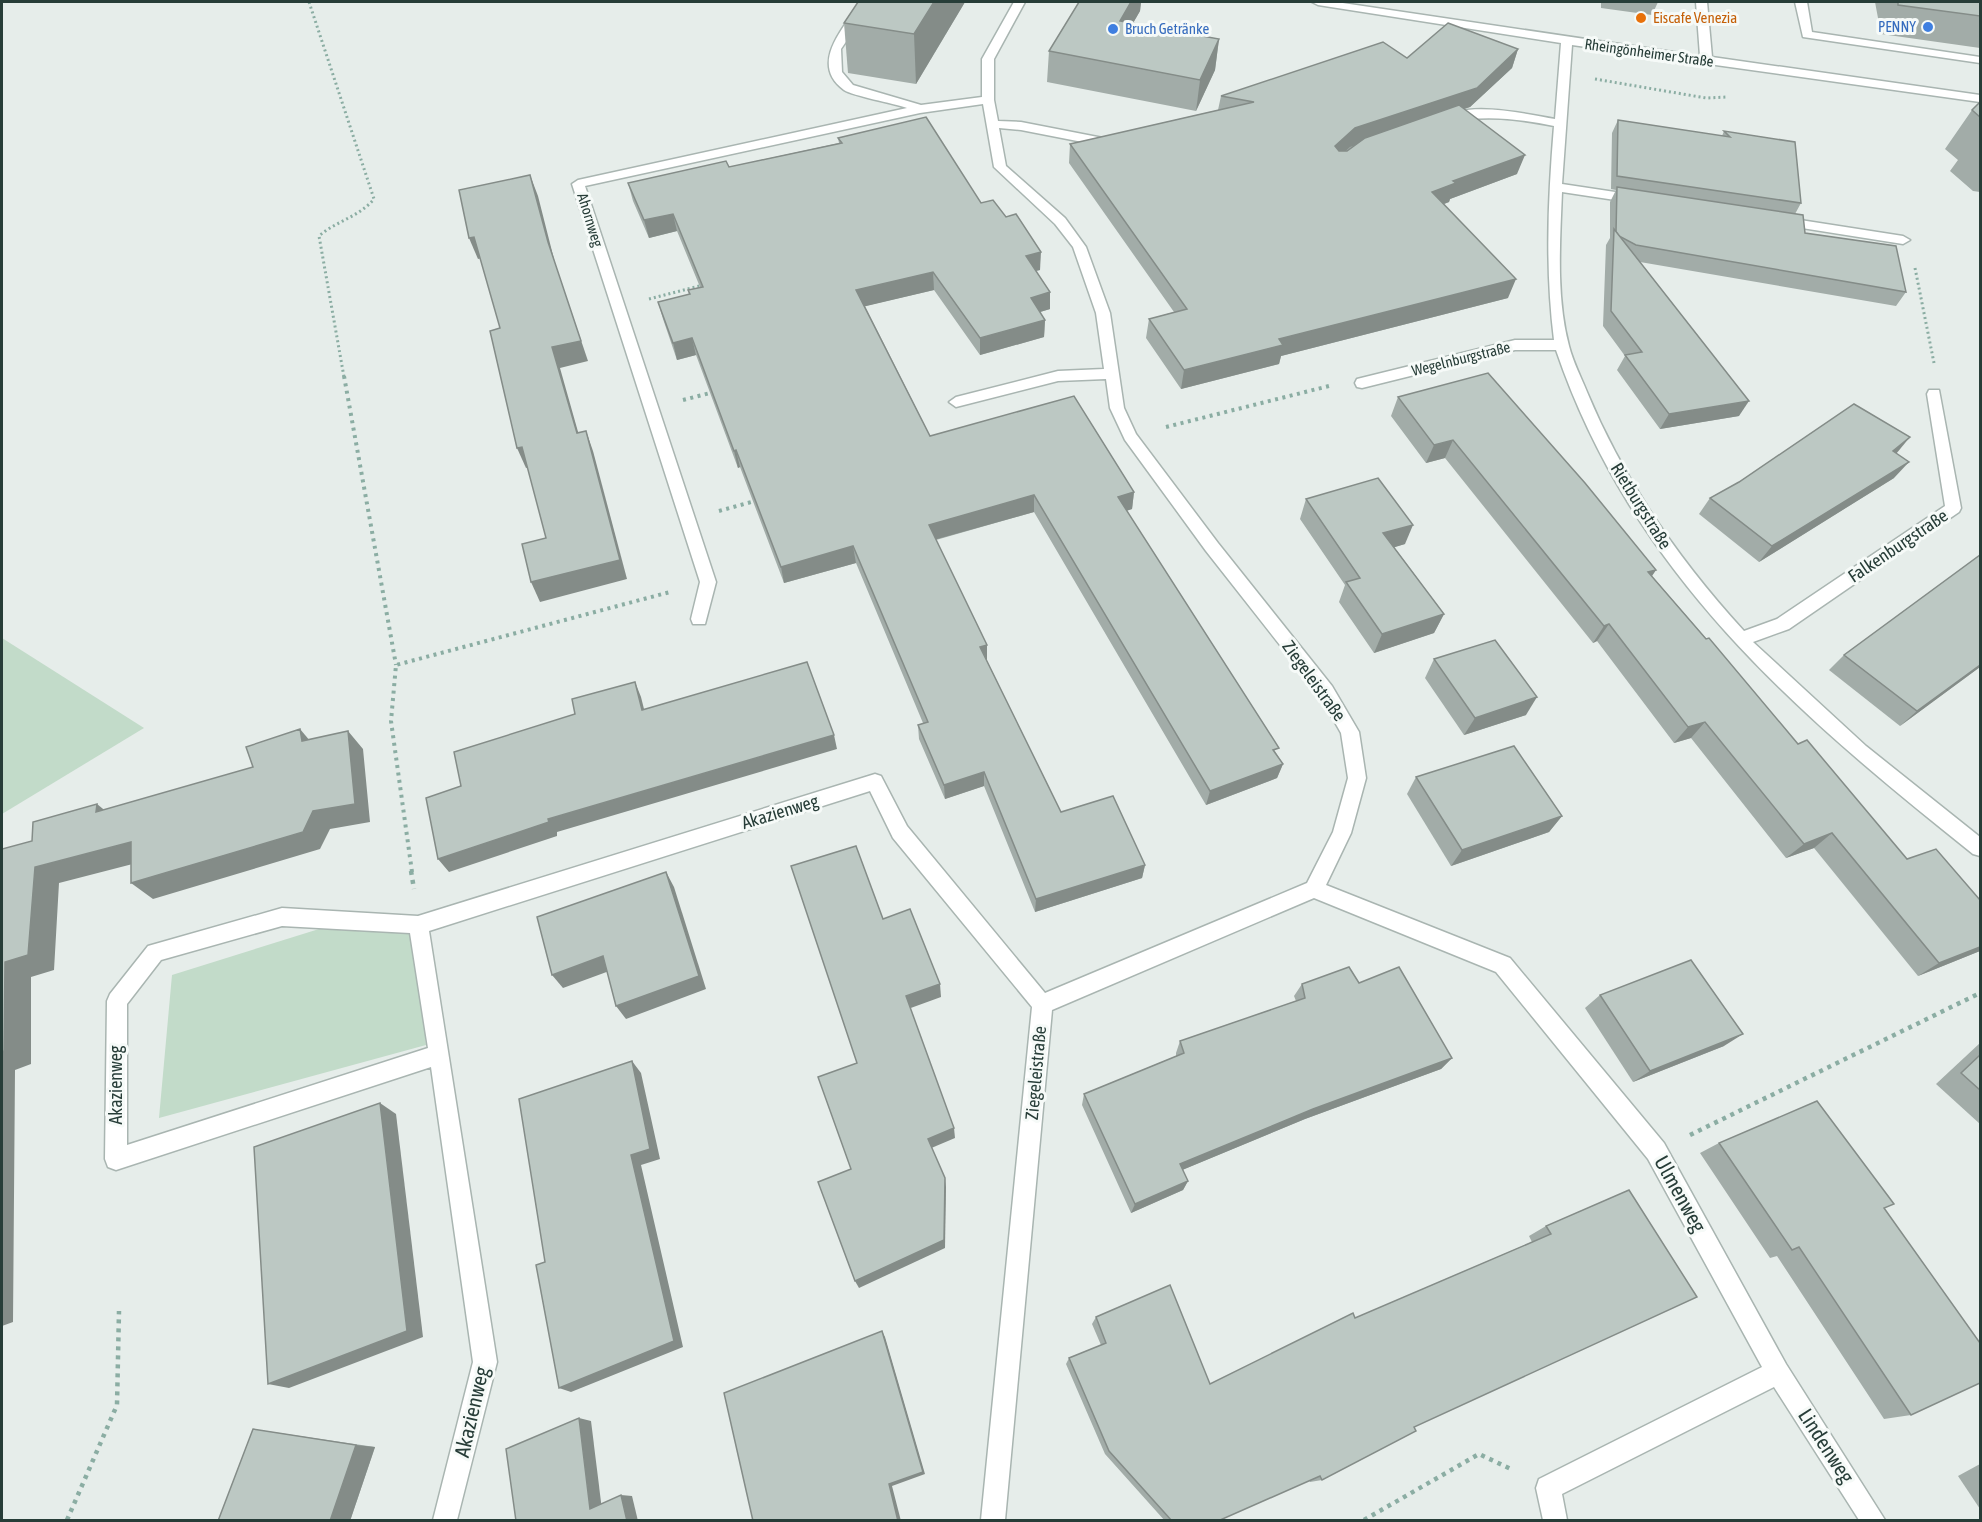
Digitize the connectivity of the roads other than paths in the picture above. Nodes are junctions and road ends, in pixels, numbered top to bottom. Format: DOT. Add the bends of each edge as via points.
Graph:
graph roads {
  1 [pos="867,2"];
  2 [pos="1019,2"];
  3 [pos="1318,2"];
  4 [pos="1702,2"];
  5 [pos="1802,2"];
  6 [pos="1568,41"];
  7 [pos="1980,60"];
  8 [pos="1706,61"];
  9 [pos="1980,98"];
  10 [pos="988,100"];
  11 [pos="920,109"];
  12 [pos="992,123"];
  13 [pos="1559,123"];
  14 [pos="1432,125"];
  15 [pos="1122,139"];
  16 [pos="1557,187"];
  17 [pos="1649,201"];
  18 [pos="1764,219"];
  19 [pos="1903,240"];
  20 [pos="1561,345"];
  21 [pos="1111,374"];
  22 [pos="1362,383"];
  23 [pos="1934,394"];
  24 [pos="956,402"];
  25 [pos="699,619"];
  26 [pos="1741,639"];
  27 [pos="1980,848"];
  28 [pos="1314,889"];
  29 [pos="418,925"];
  30 [pos="1042,1004"];
  31 [pos="440,1054"];
  32 [pos="1778,1372"];
  33 [pos="445,1521"];
  34 [pos="993,1521"];
  35 [pos="1555,1521"];
  36 [pos="1873,1521"];
  1 -- 11 [label="street" via="835,49 836,73 849,88"];
  2 -- 10 [label="street, Ziegeleistraße" via="988,59"];
  3 -- 6 [label="street, Rheingönheimer Straße"];
  4 -- 8 [label="street"];
  5 -- 7 [label="street" via="1807,35"];
  6 -- 8 [label="street, Rheingönheimer Straße"];
  6 -- 13 [label="street, Rietburgstraße"];
  8 -- 9 [label="street, Rheingönheimer Straße"];
  10 -- 11 [label="street, Ahornweg"];
  10 -- 12 [label="street, Ziegeleistraße"];
  11 -- 25 [label="street, Ahornweg" via="578,184 708,582"];
  12 -- 15 [label="street" via="1103,142"];
  12 -- 21 [label="street, Ziegeleistraße" via="1000,167 1060,221 1078,247 1102,314"];
  13 -- 14 [label="street" via="1465,113"];
  13 -- 16 [label="street, Rietburgstraße"];
  16 -- 17 [label="street"];
  16 -- 20 [label="street, Rietburgstraße" via="1555,273"];
  18 -- 19 [label="street"];
  20 -- 22 [label="street, Wegelnburgstraße" via="1515,345"];
  20 -- 26 [label="street, Rietburgstraße" via="1592,427 1642,512 1680,567"];
  21 -- 24 [label="street" via="1058,376"];
  21 -- 28 [label="street, Ziegeleistraße" via="1117,408 1130,436 1326,691 1350,732 1357,778 1342,833"];
  23 -- 26 [label="street, Falkenburgstraße" via="1953,508 1783,624"];
  26 -- 27 [label="street, Rietburgstraße" via="1810,708"];
  28 -- 30 [label="street, Ziegeleistraße"];
  28 -- 32 [label="street, Ulmenweg" via="1503,965 1656,1151"];
  29 -- 30 [label="street, Akazienweg" via="875,782 900,832"];
  29 -- 31 [label="street, Akazienweg"];
  29 -- 31 [label="street, Akazienweg" via="282,917 155,953 117,1001 116,1159"];
  30 -- 34 [label="street, Ziegeleistraße"];
  31 -- 33 [label="street, Akazienweg" via="485,1362"];
  32 -- 35 [label="street" via="1548,1488"];
  32 -- 36 [label="street, Lindenweg"];
}
